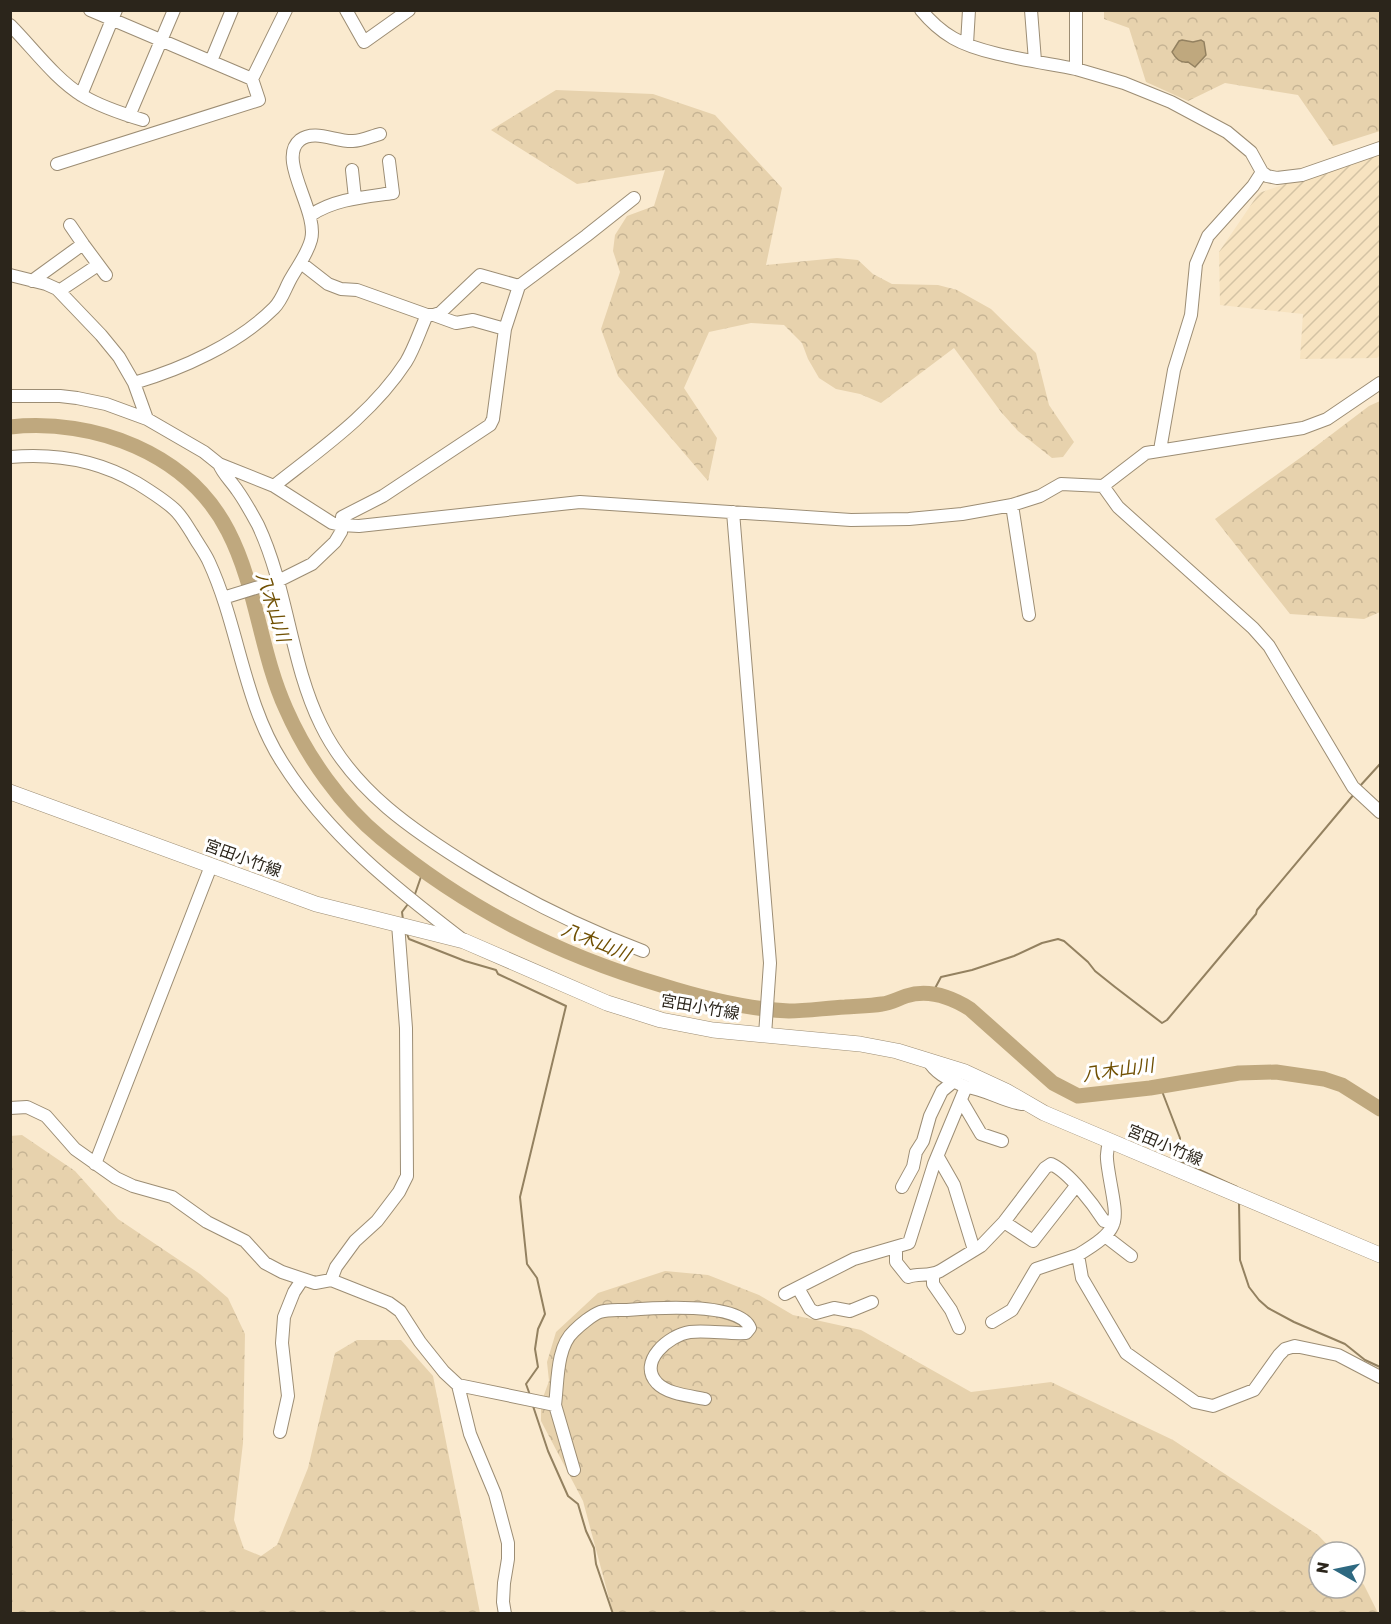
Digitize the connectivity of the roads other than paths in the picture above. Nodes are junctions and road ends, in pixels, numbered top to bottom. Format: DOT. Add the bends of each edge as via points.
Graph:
graph roads {
  1 [pos="90,10"];
  2 [pos="174,10"];
  3 [pos="232,10"];
  4 [pos="286,10"];
  5 [pos="346,10"];
  6 [pos="409,10"];
  7 [pos="921,10"];
  8 [pos="969,10"];
  9 [pos="1031,10"];
  10 [pos="1076,10"];
  11 [pos="114,15"];
  12 [pos="10,25"];
  13 [pos="161,41"];
  14 [pos="967,44"];
  15 [pos="211,61"];
  16 [pos="1035,61"];
  17 [pos="1076,69"];
  18 [pos="252,79"];
  19 [pos="81,94"];
  20 [pos="129,116"];
  21 [pos="143,120"];
  22 [pos="380,134"];
  23 [pos="1380,148"];
  24 [pos="389,161"];
  25 [pos="57,164"];
  26 [pos="352,170"];
  27 [pos="1262,171"];
  28 [pos="355,198"];
  29 [pos="634,198"];
  30 [pos="311,215"];
  31 [pos="70,225"];
  32 [pos="83,244"];
  33 [pos="301,263"];
  34 [pos="10,275"];
  35 [pos="32,281"];
  36 [pos="519,286"];
  37 [pos="59,291"];
  38 [pos="430,315"];
  39 [pos="505,329"];
  40 [pos="134,383"];
  41 [pos="1380,383"];
  42 [pos="10,396"];
  43 [pos="147,419"];
  44 [pos="1161,450"];
  45 [pos="10,457"];
  46 [pos="219,464"];
  47 [pos="274,486"];
  48 [pos="1103,486"];
  49 [pos="1012,506"];
  50 [pos="733,512"];
  51 [pos="341,525"];
  52 [pos="278,581"];
  53 [pos="223,598"];
  54 [pos="1029,615"];
  55 [pos="10,792"];
  56 [pos="1380,812"];
  57 [pos="211,866"];
  58 [pos="398,924"];
  59 [pos="464,941"];
  60 [pos="643,951"];
  61 [pos="766,1028"];
  62 [pos="928,1059"];
  63 [pos="954,1081"];
  64 [pos="966,1087"];
  65 [pos="961,1100"];
  66 [pos="1029,1104"];
  67 [pos="10,1108"];
  68 [pos="1002,1141"];
  69 [pos="1110,1142"];
  70 [pos="938,1156"];
  71 [pos="95,1164"];
  72 [pos="1076,1186"];
  73 [pos="902,1187"];
  74 [pos="1004,1222"];
  75 [pos="1114,1222"];
  76 [pos="1105,1236"];
  77 [pos="896,1247"];
  78 [pos="974,1250"];
  79 [pos="1078,1255"];
  80 [pos="1380,1255"];
  81 [pos="1131,1256"];
  82 [pos="933,1275"];
  83 [pos="302,1280"];
  84 [pos="330,1280"];
  85 [pos="798,1288"];
  86 [pos="784,1294"];
  87 [pos="872,1302"];
  88 [pos="992,1322"];
  89 [pos="959,1328"];
  90 [pos="1380,1377"];
  91 [pos="458,1385"];
  92 [pos="705,1399"];
  93 [pos="555,1405"];
  94 [pos="280,1432"];
  95 [pos="574,1470"];
  96 [pos="505,1614"];
  1 -- 11 [label="street"];
  2 -- 13 [label="street"];
  3 -- 15 [label="street"];
  4 -- 18 [label="street"];
  5 -- 6 [label="street" via="364,42"];
  7 -- 14 [label="street" via="944,31"];
  8 -- 14 [label="street"];
  9 -- 16 [label="street"];
  10 -- 17 [label="street"];
  11 -- 13 [label="street"];
  11 -- 19 [label="street"];
  12 -- 19 [label="street"];
  13 -- 15 [label="street"];
  13 -- 20 [label="street"];
  14 -- 16 [label="street"];
  15 -- 18 [label="street"];
  16 -- 17 [label="street"];
  17 -- 27 [label="street" via="1152,94 1227,132 1251,152"];
  18 -- 25 [label="street" via="259,100"];
  19 -- 20 [label="street"];
  20 -- 21 [label="street"];
  22 -- 30 [label="street" via="355,141 307,136 298,142 292,164"];
  23 -- 27 [label="street" via="1302,175 1277,178"];
  24 -- 28 [label="street" via="393,193"];
  26 -- 28 [label="street"];
  27 -- 44 [label="street" via="1208,236 1196,264 1191,315 1174,370"];
  28 -- 30 [label="street"];
  29 -- 36 [label="street"];
  30 -- 33 [label="street" via="311,239"];
  31 -- 32 [label="street"];
  32 -- 35 [label="street"];
  32 -- 37 [label="street" via="102,270"];
  33 -- 38 [label="street" via="328,284"];
  33 -- 40 [label="street" via="275,307 245,331 168,373"];
  34 -- 35 [label="street"];
  35 -- 37 [label="street"];
  36 -- 38 [label="street" via="480,275 440,313"];
  36 -- 39 [label="street"];
  37 -- 40 [label="street" via="119,357"];
  38 -- 39 [label="street" via="456,323 473,320"];
  38 -- 47 [label="street" via="384,392 353,423"];
  39 -- 51 [label="street" via="490,426 383,496 342,517"];
  40 -- 43 [label="street"];
  41 -- 44 [label="street" via="1327,419 1303,428"];
  42 -- 43 [label="street" via="77,398"];
  43 -- 46 [label="street"];
  44 -- 48 [label="street" via="1146,453"];
  45 -- 53 [label="street" via="36,455 97,464 158,495 176,511 209,560"];
  46 -- 47 [label="street"];
  46 -- 52 [label="street" via="258,526"];
  47 -- 51 [label="street"];
  48 -- 49 [label="street" via="1061,484"];
  48 -- 56 [label="street" via="1118,507 1269,646 1353,787"];
  49 -- 50 [label="street" via="962,514 851,520"];
  49 -- 54 [label="street"];
  50 -- 51 [label="street" via="580,502"];
  50 -- 61 [label="street" via="770,963"];
  51 -- 52 [label="street" via="335,542 312,564"];
  52 -- 53 [label="street"];
  52 -- 60 [label="street" via="301,674 321,726 368,790 400,820 492,880 545,909"];
  53 -- 59 [label="street" via="249,690 282,763 348,845"];
  55 -- 57 [label="main road, 宮田小竹線"];
  57 -- 58 [label="main road, 宮田小竹線" via="316,904"];
  57 -- 71 [label="street"];
  58 -- 59 [label="main road, 宮田小竹線"];
  58 -- 84 [label="street" via="406,1028 407,1176 377,1221 355,1241"];
  59 -- 61 [label="main road, 宮田小竹線" via="607,1003 661,1020 713,1030"];
  61 -- 62 [label="main road, 宮田小竹線"];
  62 -- 63 [label="street" via="938,1073"];
  62 -- 66 [label="main road, 宮田小竹線" via="965,1072"];
  63 -- 64 [label="street"];
  63 -- 73 [label="street" via="942,1091"];
  64 -- 65 [label="street"];
  64 -- 66 [label="street"];
  65 -- 68 [label="street" via="981,1134"];
  65 -- 70 [label="street"];
  66 -- 69 [label="main road, 宮田小竹線"];
  67 -- 71 [label="street" via="27,1107 46,1116 75,1149"];
  69 -- 75 [label="street" via="1106,1152"];
  69 -- 80 [label="main road, 宮田小竹線"];
  70 -- 77 [label="street" via="909,1243"];
  70 -- 78 [label="street" via="954,1185"];
  71 -- 83 [label="street" via="133,1186 172,1197 207,1222 244,1241 265,1263"];
  72 -- 74 [label="street" via="1033,1241"];
  72 -- 74 [label="street" via="1051,1164"];
  72 -- 75 [label="street" via="1104,1221"];
  74 -- 78 [label="street"];
  75 -- 76 [label="street"];
  76 -- 79 [label="street"];
  76 -- 81 [label="street"];
  77 -- 82 [label="street" via="896,1263 908,1277"];
  77 -- 85 [label="street" via="854,1259"];
  78 -- 82 [label="street"];
  79 -- 88 [label="street" via="1036,1269 1015,1306"];
  79 -- 90 [label="street" via="1082,1278 1126,1353 1195,1402 1213,1406 1254,1390 1279,1354 1295,1346 1338,1355"];
  82 -- 89 [label="street" via="933,1284"];
  83 -- 84 [label="street"];
  83 -- 94 [label="street" via="284,1317 282,1343 288,1396"];
  84 -- 91 [label="street" via="400,1311 420,1342"];
  85 -- 86 [label="street"];
  85 -- 87 [label="street" via="816,1313 834,1308 850,1311"];
  91 -- 93 [label="street"];
  91 -- 96 [label="street" via="470,1434 495,1494 508,1542"];
  92 -- 93 [label="street" via="664,1389 650,1373 651,1362 674,1338 690,1332 746,1333 750,1328 747,1322 724,1312 654,1307 600,1312 572,1332 562,1350"];
  93 -- 95 [label="street"];
}
